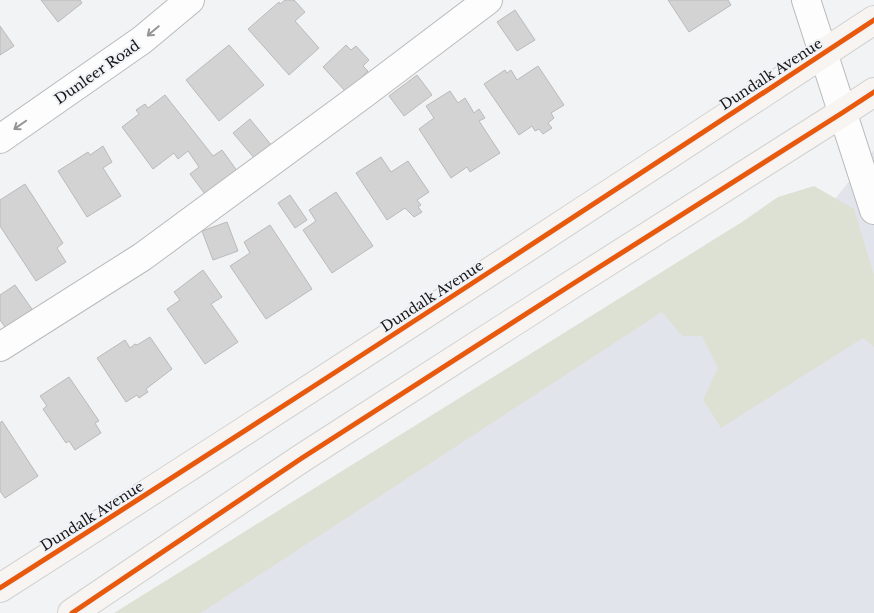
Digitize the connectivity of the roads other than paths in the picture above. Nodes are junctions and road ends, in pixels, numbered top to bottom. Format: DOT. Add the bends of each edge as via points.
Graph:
graph roads {
  1 [pos="190,0"];
  2 [pos="488,0"];
  3 [pos="806,0"];
  4 [pos="874,20"];
  5 [pos="823,53"];
  6 [pos="874,92"];
  7 [pos="842,113"];
  8 [pos="0,139"];
  9 [pos="871,192"];
  10 [pos="0,347"];
  11 [pos="0,588"];
  12 [pos="72,613"];
  1 -- 8 [label="street, Dunleer Road, one-way" via="142,40"];
  2 -- 10 [label="street" via="142,257"];
  3 -- 5 [label="street"];
  4 -- 5 [label="main road, Dundalk Avenue"];
  5 -- 7 [label="street"];
  5 -- 11 [label="main road, Dundalk Avenue"];
  6 -- 7 [label="main road"];
  7 -- 9 [label="street"];
  7 -- 12 [label="main road" via="302,458"];
}
